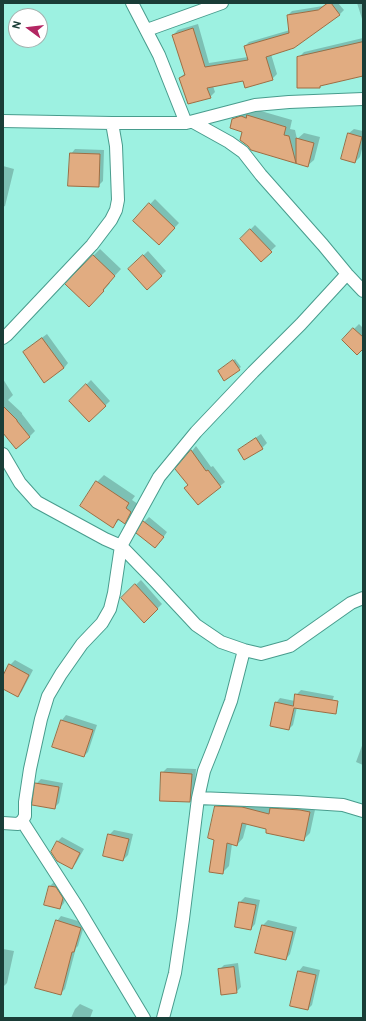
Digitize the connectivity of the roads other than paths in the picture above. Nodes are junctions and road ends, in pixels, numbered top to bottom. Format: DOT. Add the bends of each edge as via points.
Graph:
graph roads {
  1 [pos="132,3"];
  2 [pos="222,3"];
  3 [pos="147,30"];
  4 [pos="363,99"];
  5 [pos="3,121"];
  6 [pos="112,123"];
  7 [pos="190,123"];
  8 [pos="347,274"];
  9 [pos="363,291"];
  10 [pos="3,338"];
  11 [pos="3,454"];
  12 [pos="121,546"];
  13 [pos="363,598"];
  14 [pos="244,650"];
  15 [pos="198,798"];
  16 [pos="363,810"];
  17 [pos="22,821"];
  18 [pos="3,823"];
  19 [pos="144,1018"];
  20 [pos="163,1018"];
  1 -- 3 [label="street"];
  2 -- 3 [label="street"];
  3 -- 7 [label="street"];
  4 -- 7 [label="street" via="255,106"];
  5 -- 6 [label="street"];
  6 -- 7 [label="street"];
  6 -- 10 [label="street" via="116,146 118,200 111,220 92,245"];
  7 -- 8 [label="street" via="229,142 243,152"];
  8 -- 9 [label="street"];
  8 -- 12 [label="street" via="196,432 159,477"];
  11 -- 12 [label="street" via="20,483 37,502"];
  12 -- 14 [label="street" via="196,625 221,642"];
  12 -- 17 [label="street" via="110,609 102,623 82,644 48,696 30,769 25,816"];
  13 -- 14 [label="street" via="290,646 261,654"];
  14 -- 15 [label="street" via="230,701 204,771"];
  15 -- 16 [label="street" via="343,805"];
  15 -- 20 [label="street" via="175,973"];
  17 -- 18 [label="street" via="18,824"];
  17 -- 19 [label="street"];
}
